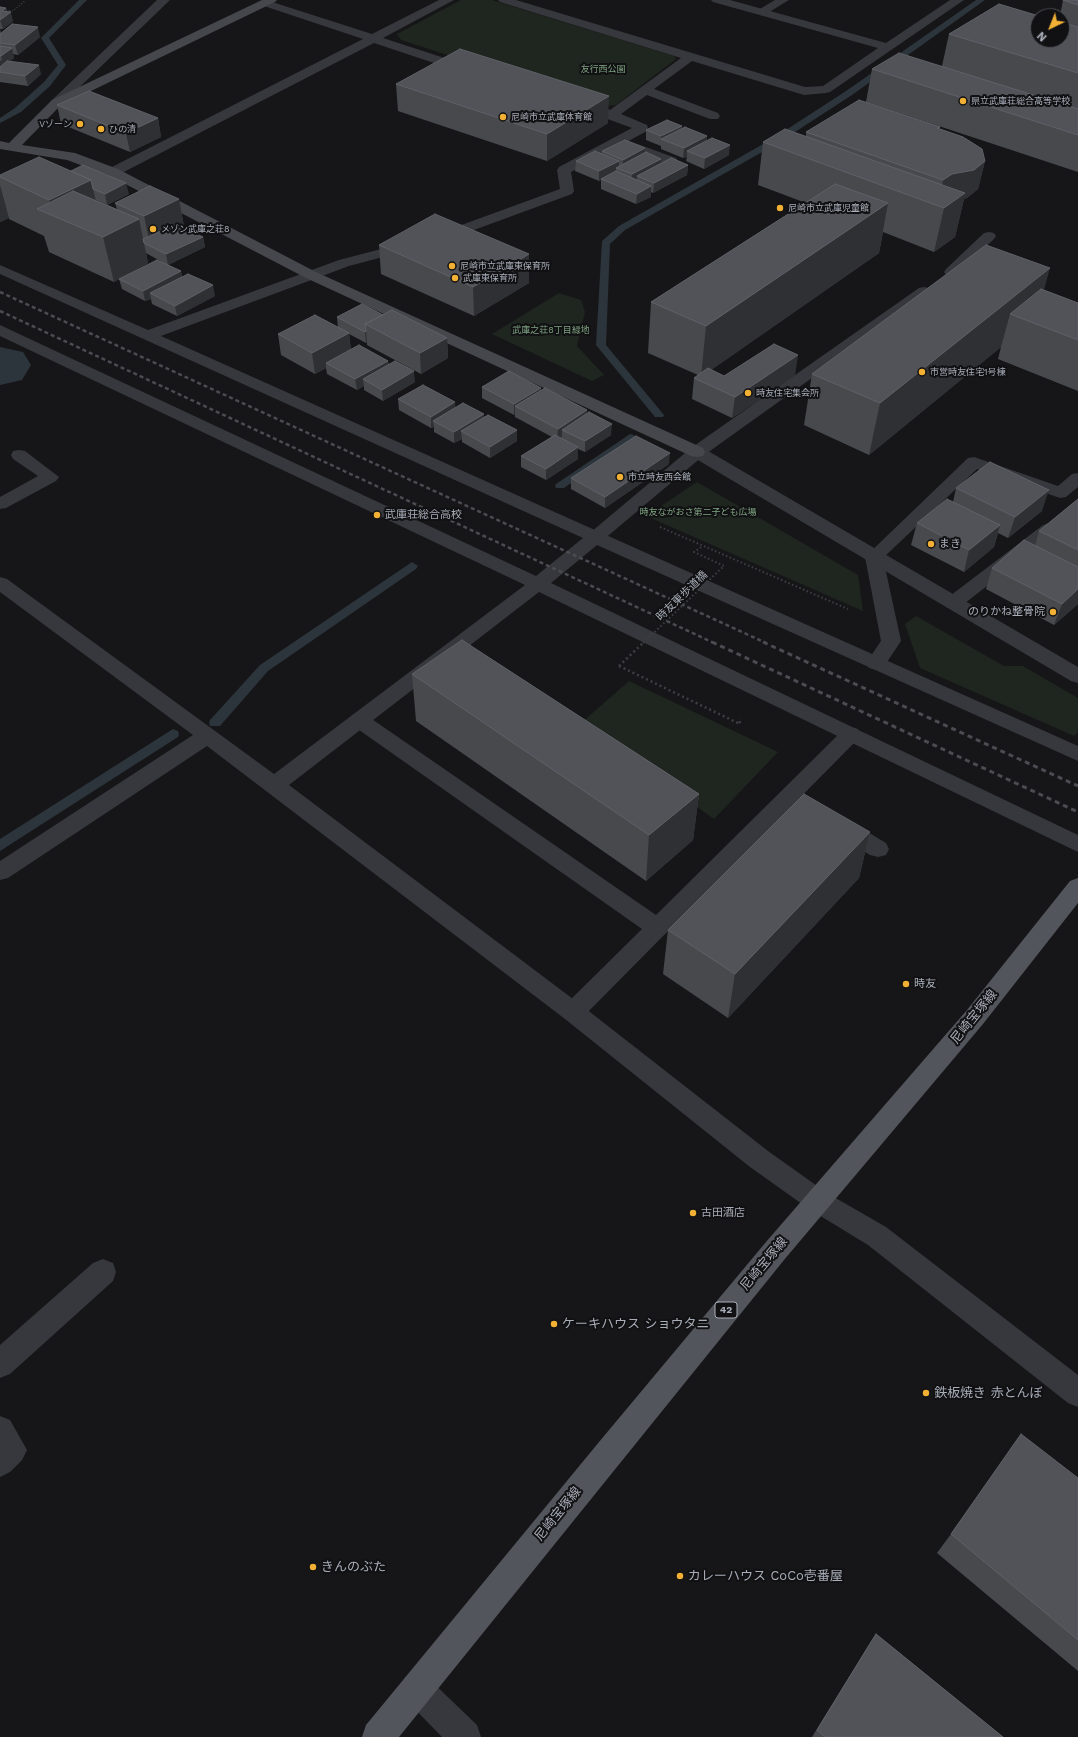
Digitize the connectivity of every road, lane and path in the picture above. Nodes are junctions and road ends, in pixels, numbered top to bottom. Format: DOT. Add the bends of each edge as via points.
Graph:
graph roads {
  1 [pos="26,0"];
  2 [pos="164,0"];
  3 [pos="448,0"];
  4 [pos="504,0"];
  5 [pos="718,0"];
  6 [pos="783,0"];
  7 [pos="958,0"];
  8 [pos="268,1"];
  9 [pos="0,9"];
  10 [pos="762,12"];
  11 [pos="372,39"];
  12 [pos="886,47"];
  13 [pos="690,57"];
  14 [pos="477,72"];
  15 [pos="645,90"];
  16 [pos="566,100"];
  17 [pos="56,104"];
  18 [pos="612,115"];
  19 [pos="714,116"];
  20 [pos="618,141"];
  21 [pos="7,145"];
  22 [pos="671,161"];
  23 [pos="113,172"];
  24 [pos="989,236"];
  25 [pos="0,269"];
  26 [pos="311,275"];
  27 [pos="0,330"];
  28 [pos="148,335"];
  29 [pos="697,452"];
  30 [pos="18,455"];
  31 [pos="1078,478"];
  32 [pos="1060,493"];
  33 [pos="1078,501"];
  34 [pos="0,504"];
  35 [pos="626,511"];
  36 [pos="1049,529"];
  37 [pos="597,536"];
  38 [pos="703,546"];
  39 [pos="874,557"];
  40 [pos="0,582"];
  41 [pos="538,584"];
  42 [pos="953,603"];
  43 [pos="888,627"];
  44 [pos="876,663"];
  45 [pos="1078,676"];
  46 [pos="738,712"];
  47 [pos="359,720"];
  48 [pos="850,734"];
  49 [pos="207,736"];
  50 [pos="1078,754"];
  51 [pos="274,785"];
  52 [pos="788,796"];
  53 [pos="1078,844"];
  54 [pos="878,849"];
  55 [pos="0,872"];
  56 [pos="1078,887"];
  57 [pos="658,928"];
  58 [pos="573,1012"];
  59 [pos="818,1201"];
  60 [pos="103,1272"];
  61 [pos="0,1364"];
  62 [pos="1078,1393"];
  63 [pos="0,1430"];
  64 [pos="0,1462"];
  65 [pos="416,1688"];
  66 [pos="378,1737"];
  67 [pos="465,1737"];
  1 -- 9 [label="path" via="13,11"];
  2 -- 17 [label="street"];
  3 -- 11 [label="street"];
  4 -- 13 [label="street"];
  5 -- 10 [label="street"];
  6 -- 10 [label="street"];
  7 -- 12 [label="street"];
  8 -- 11 [label="street"];
  8 -- 17 [label="street"];
  10 -- 12 [label="street"];
  11 -- 14 [label="street"];
  11 -- 23 [label="street"];
  12 -- 13 [label="street" via="826,89 804,91"];
  13 -- 15 [label="street"];
  15 -- 18 [label="street"];
  15 -- 19 [label="street"];
  16 -- 18 [label="street"];
  17 -- 21 [label="street"];
  18 -- 20 [label="street" via="642,128"];
  20 -- 22 [label="street"];
  20 -- 26 [label="street" via="564,170 568,191 422,242"];
  21 -- 23 [label="street" via="70,156"];
  23 -- 26 [label="street"];
  24 -- 29 [label="street" via="958,275"];
  25 -- 28 [label="street"];
  26 -- 28 [label="street"];
  26 -- 29 [label="street"];
  27 -- 41 [label="street"];
  28 -- 37 [label="street"];
  29 -- 35 [label="street"];
  29 -- 39 [label="street"];
  30 -- 34 [label="street" via="50,477"];
  31 -- 32 [label="street"];
  32 -- 33 [label="street"];
  32 -- 39 [label="street" via="974,462"];
  35 -- 37 [label="street"];
  35 -- 38 [label="path"];
  36 -- 42 [label="street"];
  37 -- 41 [label="street"];
  37 -- 44 [label="street"];
  38 -- 43 [label="path"];
  38 -- 46 [label="path, 時友東歩道橋, bridge" via="694,552 724,566 619,666 740,724"];
  39 -- 42 [label="street"];
  39 -- 43 [label="street"];
  40 -- 49 [label="street"];
  41 -- 47 [label="street"];
  41 -- 48 [label="street"];
  42 -- 45 [label="street"];
  43 -- 44 [label="street" via="891,640"];
  44 -- 50 [label="street"];
  47 -- 51 [label="street"];
  47 -- 57 [label="street"];
  48 -- 52 [label="street"];
  48 -- 53 [label="street"];
  49 -- 51 [label="street"];
  49 -- 55 [label="street"];
  51 -- 58 [label="street"];
  52 -- 54 [label="street"];
  52 -- 57 [label="street"];
  56 -- 59 [label="main road, 尼崎宝塚線 / 42" via="974,1017"];
  57 -- 58 [label="street"];
  58 -- 59 [label="street" via="759,1159"];
  59 -- 62 [label="street" via="877,1236"];
  59 -- 65 [label="main road, 尼崎宝塚線 / 42"];
  60 -- 61 [label="street"];
  63 -- 64 [label="street" via="12,1450"];
  65 -- 66 [label="main road, 尼崎宝塚線 / 42"];
  65 -- 67 [label="street"];
}
